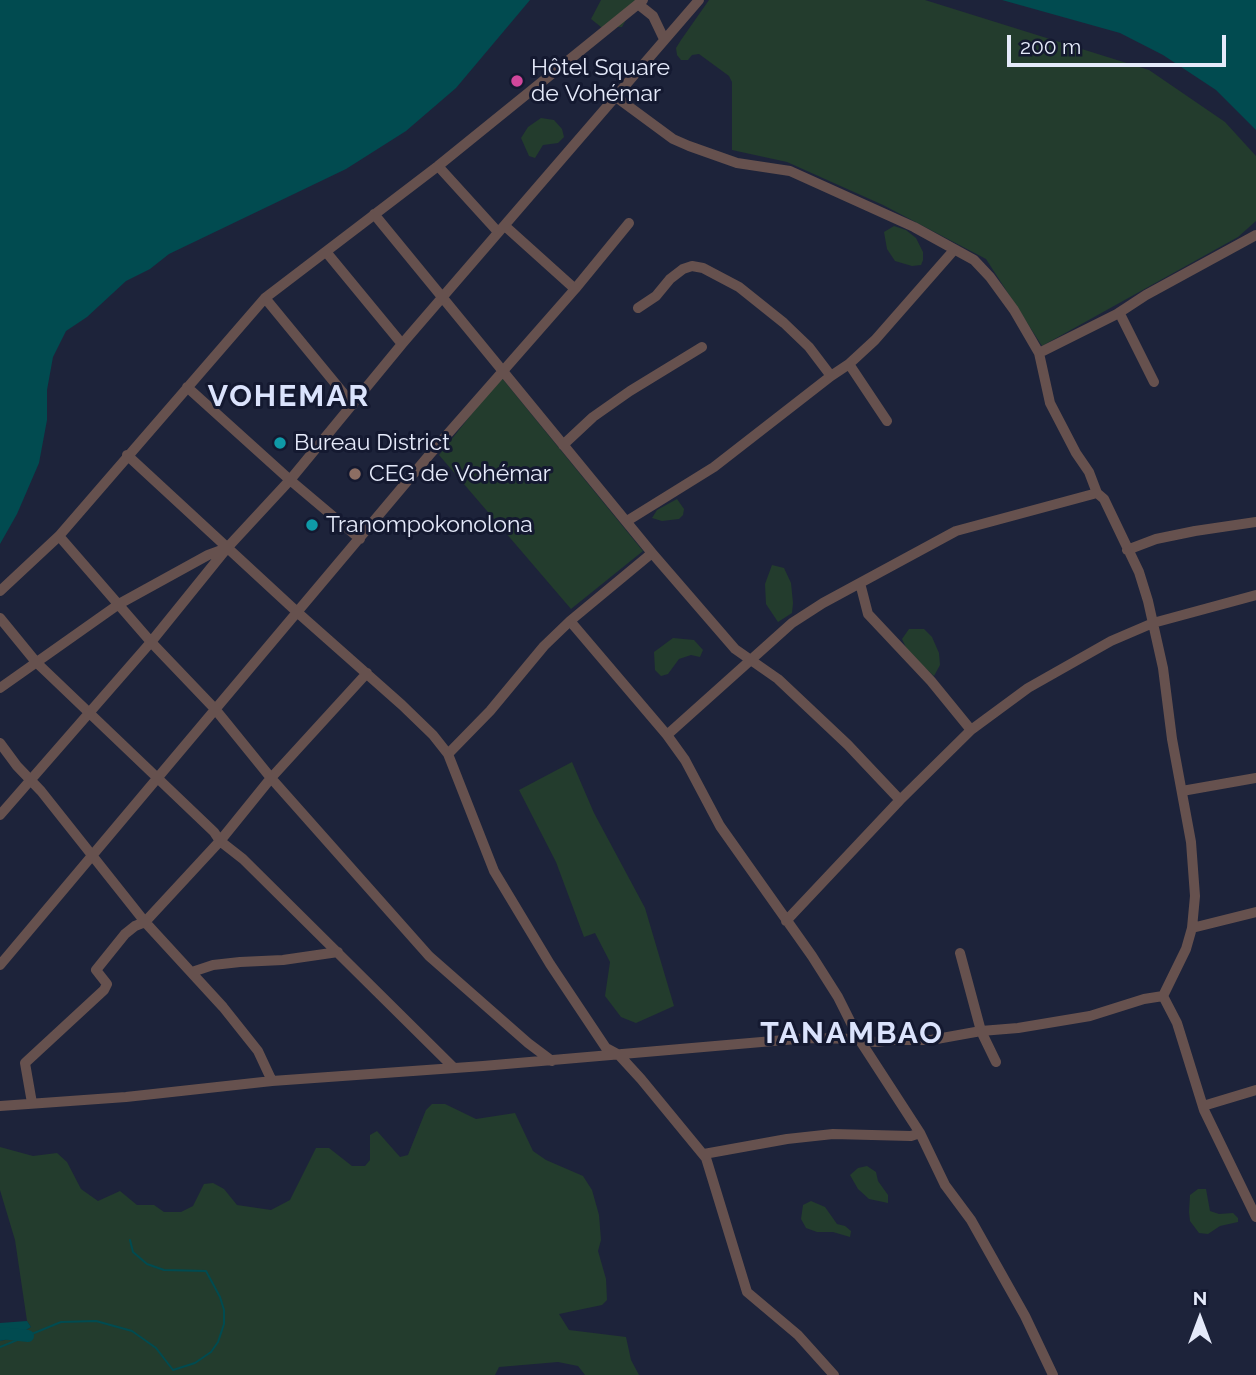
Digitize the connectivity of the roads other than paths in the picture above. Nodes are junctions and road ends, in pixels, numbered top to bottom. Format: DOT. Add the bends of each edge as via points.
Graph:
graph roads {
  1 [pos="699,0"];
  2 [pos="641,2"];
  3 [pos="664,39"];
  4 [pos="616,97"];
  5 [pos="438,166"];
  6 [pos="374,214"];
  7 [pos="629,223"];
  8 [pos="502,229"];
  9 [pos="1256,235"];
  10 [pos="954,250"];
  11 [pos="327,253"];
  12 [pos="575,289"];
  13 [pos="265,298"];
  14 [pos="442,298"];
  15 [pos="638,309"];
  16 [pos="1117,314"];
  17 [pos="402,344"];
  18 [pos="702,347"];
  19 [pos="1039,353"];
  20 [pos="849,364"];
  21 [pos="501,371"];
  22 [pos="831,376"];
  23 [pos="1154,383"];
  24 [pos="187,387"];
  25 [pos="353,405"];
  26 [pos="887,421"];
  27 [pos="563,445"];
  28 [pos="127,455"];
  29 [pos="290,480"];
  30 [pos="1097,493"];
  31 [pos="627,521"];
  32 [pos="1256,522"];
  33 [pos="59,536"];
  34 [pos="360,539"];
  35 [pos="227,548"];
  36 [pos="1127,550"];
  37 [pos="652,553"];
  38 [pos="860,583"];
  39 [pos="0,591"];
  40 [pos="1256,595"];
  41 [pos="119,604"];
  42 [pos="297,612"];
  43 [pos="0,618"];
  44 [pos="569,621"];
  45 [pos="1153,623"];
  46 [pos="151,642"];
  47 [pos="750,659"];
  48 [pos="36,662"];
  49 [pos="367,673"];
  50 [pos="0,688"];
  51 [pos="215,709"];
  52 [pos="90,711"];
  53 [pos="971,730"];
  54 [pos="667,735"];
  55 [pos="0,743"];
  56 [pos="448,754"];
  57 [pos="271,778"];
  58 [pos="1256,778"];
  59 [pos="158,779"];
  60 [pos="30,780"];
  61 [pos="1182,791"];
  62 [pos="900,800"];
  63 [pos="0,815"];
  64 [pos="220,841"];
  65 [pos="92,857"];
  66 [pos="1256,912"];
  67 [pos="786,921"];
  68 [pos="145,922"];
  69 [pos="1192,928"];
  70 [pos="338,952"];
  71 [pos="960,953"];
  72 [pos="0,965"];
  73 [pos="192,972"];
  74 [pos="1163,996"];
  75 [pos="981,1031"];
  76 [pos="859,1039"];
  77 [pos="619,1055"];
  78 [pos="552,1061"];
  79 [pos="996,1062"];
  80 [pos="454,1068"];
  81 [pos="272,1081"];
  82 [pos="1256,1090"];
  83 [pos="32,1103"];
  84 [pos="1203,1105"];
  85 [pos="0,1106"];
  86 [pos="920,1133"];
  87 [pos="704,1154"];
  88 [pos="1256,1217"];
  89 [pos="834,1375"];
  90 [pos="1053,1375"];
  1 -- 3 [label="street"];
  2 -- 3 [label="street"];
  2 -- 5 [label="street"];
  3 -- 4 [label="street"];
  4 -- 8 [label="street"];
  4 -- 10 [label="street" via="673,139 737,163 790,171"];
  5 -- 6 [label="street"];
  5 -- 8 [label="street"];
  6 -- 11 [label="street"];
  6 -- 14 [label="street"];
  7 -- 12 [label="street"];
  8 -- 12 [label="street"];
  8 -- 14 [label="street"];
  9 -- 16 [label="street"];
  10 -- 19 [label="street" via="974,260 990,277"];
  10 -- 20 [label="street"];
  11 -- 13 [label="street"];
  11 -- 17 [label="street"];
  12 -- 21 [label="street"];
  13 -- 24 [label="street"];
  13 -- 25 [label="street"];
  14 -- 17 [label="street"];
  14 -- 21 [label="street"];
  15 -- 22 [label="street" via="683,269 703,268 739,287 784,323"];
  16 -- 19 [label="street"];
  16 -- 23 [label="street"];
  17 -- 25 [label="street"];
  18 -- 27 [label="street" via="593,416"];
  19 -- 30 [label="street" via="1050,403"];
  20 -- 22 [label="street"];
  20 -- 26 [label="street"];
  21 -- 27 [label="street"];
  21 -- 34 [label="street"];
  22 -- 31 [label="street" via="714,467"];
  24 -- 28 [label="street"];
  24 -- 29 [label="street"];
  25 -- 29 [label="street"];
  27 -- 31 [label="street"];
  28 -- 33 [label="street"];
  28 -- 35 [label="street"];
  29 -- 34 [label="street"];
  29 -- 35 [label="street"];
  30 -- 36 [label="street"];
  30 -- 38 [label="street" via="956,531"];
  31 -- 37 [label="street"];
  32 -- 36 [label="street" via="1169,537"];
  33 -- 39 [label="street"];
  33 -- 41 [label="street"];
  34 -- 42 [label="street"];
  35 -- 41 [label="street"];
  35 -- 42 [label="street"];
  35 -- 46 [label="street"];
  36 -- 45 [label="street" via="1139,572"];
  37 -- 44 [label="street"];
  37 -- 47 [label="street" via="735,649"];
  38 -- 47 [label="street" via="792,623"];
  38 -- 53 [label="street" via="868,614"];
  40 -- 45 [label="street"];
  41 -- 46 [label="street"];
  41 -- 48 [label="street"];
  42 -- 49 [label="street"];
  42 -- 51 [label="street"];
  43 -- 48 [label="street"];
  44 -- 54 [label="street"];
  44 -- 56 [label="street"];
  45 -- 53 [label="street" via="1028,688"];
  45 -- 61 [label="street"];
  46 -- 51 [label="street"];
  46 -- 52 [label="street"];
  47 -- 54 [label="street"];
  47 -- 62 [label="street" via="778,679"];
  48 -- 50 [label="street"];
  48 -- 52 [label="street"];
  49 -- 56 [label="street"];
  49 -- 57 [label="street"];
  51 -- 57 [label="street"];
  51 -- 59 [label="street"];
  52 -- 59 [label="street"];
  52 -- 60 [label="street"];
  53 -- 62 [label="street"];
  54 -- 67 [label="street" via="720,826"];
  55 -- 60 [label="street"];
  56 -- 77 [label="street" via="494,870 606,1048"];
  57 -- 64 [label="street"];
  57 -- 78 [label="street" via="429,956"];
  58 -- 61 [label="street"];
  59 -- 64 [label="street"];
  59 -- 65 [label="street"];
  60 -- 63 [label="street"];
  60 -- 65 [label="street"];
  61 -- 69 [label="street" via="1195,895"];
  62 -- 67 [label="street"];
  64 -- 68 [label="street"];
  64 -- 70 [label="street"];
  65 -- 68 [label="street"];
  65 -- 72 [label="street"];
  66 -- 69 [label="street"];
  67 -- 76 [label="street" via="838,997"];
  68 -- 73 [label="street"];
  68 -- 83 [label="street" via="125,934 96,970 107,984 104,990 25,1063"];
  69 -- 74 [label="street"];
  70 -- 73 [label="street" via="226,963"];
  70 -- 80 [label="street"];
  71 -- 75 [label="street"];
  73 -- 81 [label="street" via="258,1051"];
  74 -- 75 [label="street" via="1090,1016"];
  74 -- 84 [label="street" via="1177,1023"];
  75 -- 76 [label="street" via="931,1040"];
  75 -- 79 [label="street"];
  76 -- 77 [label="street" via="795,1039"];
  76 -- 86 [label="street"];
  77 -- 78 [label="street"];
  77 -- 87 [label="street"];
  78 -- 80 [label="street"];
  80 -- 81 [label="street"];
  81 -- 83 [label="street"];
  82 -- 84 [label="street"];
  83 -- 85 [label="street"];
  84 -- 88 [label="street"];
  86 -- 87 [label="street" via="833,1134"];
  86 -- 90 [label="street" via="945,1185 971,1220 1025,1316"];
  87 -- 89 [label="street" via="747,1292 798,1335"];
}
